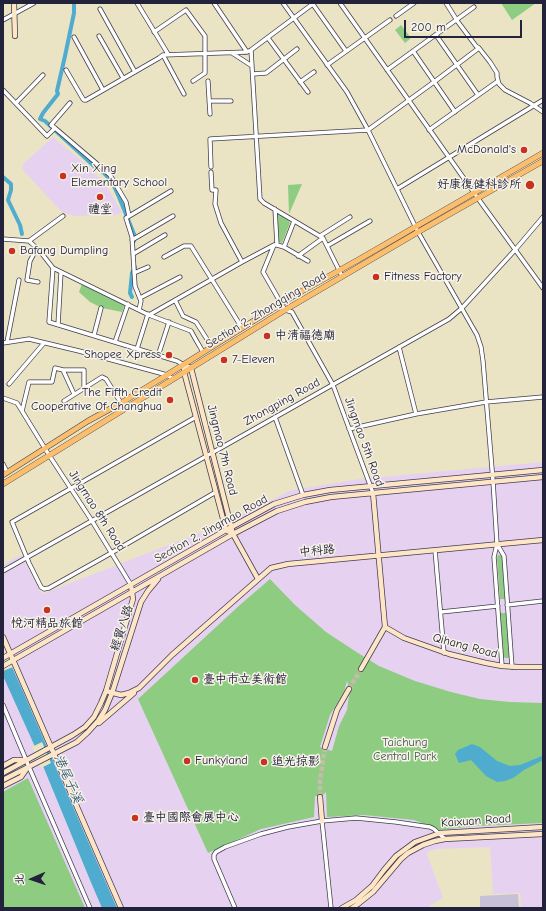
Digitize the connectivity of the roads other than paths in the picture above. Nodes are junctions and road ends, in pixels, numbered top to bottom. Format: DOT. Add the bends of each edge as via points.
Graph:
graph roads {
  1 [pos="14,3"];
  2 [pos="34,3"];
  3 [pos="138,3"];
  4 [pos="214,3"];
  5 [pos="283,3"];
  6 [pos="313,3"];
  7 [pos="340,3"];
  8 [pos="414,3"];
  9 [pos="446,3"];
  10 [pos="474,7"];
  11 [pos="100,9"];
  12 [pos="14,14"];
  13 [pos="396,16"];
  14 [pos="294,18"];
  15 [pos="3,20"];
  16 [pos="390,20"];
  17 [pos="457,20"];
  18 [pos="154,32"];
  19 [pos="436,35"];
  20 [pos="15,36"];
  21 [pos="99,36"];
  22 [pos="74,37"];
  23 [pos="268,38"];
  24 [pos="365,39"];
  25 [pos="479,48"];
  26 [pos="297,49"];
  27 [pos="251,50"];
  28 [pos="346,51"];
  29 [pos="413,51"];
  30 [pos="231,52"];
  31 [pos="247,52"];
  32 [pos="205,53"];
  33 [pos="165,54"];
  34 [pos="284,60"];
  35 [pos="327,64"];
  36 [pos="458,65"];
  37 [pos="252,66"];
  38 [pos="66,70"];
  39 [pos="387,70"];
  40 [pos="135,72"];
  41 [pos="314,72"];
  42 [pos="253,74"];
  43 [pos="43,75"];
  44 [pos="123,78"];
  45 [pos="193,80"];
  46 [pos="208,81"];
  47 [pos="498,81"];
  48 [pos="300,82"];
  49 [pos="434,82"];
  50 [pos="3,90"];
  51 [pos="103,90"];
  52 [pos="308,92"];
  53 [pos="184,94"];
  54 [pos="478,95"];
  55 [pos="543,100"];
  56 [pos="232,101"];
  57 [pos="409,101"];
  58 [pos="209,102"];
  59 [pos="16,103"];
  60 [pos="70,103"];
  61 [pos="534,105"];
  62 [pos="455,112"];
  63 [pos="543,112"];
  64 [pos="210,114"];
  65 [pos="55,128"];
  66 [pos="368,130"];
  67 [pos="429,130"];
  68 [pos="257,136"];
  69 [pos="543,153"];
  70 [pos="449,157"];
  71 [pos="543,161"];
  72 [pos="397,190"];
  73 [pos="171,191"];
  74 [pos="474,192"];
  75 [pos="478,198"];
  76 [pos="276,209"];
  77 [pos="63,216"];
  78 [pos="174,216"];
  79 [pos="127,217"];
  80 [pos="350,217"];
  81 [pos="543,217"];
  82 [pos="294,221"];
  83 [pos="370,221"];
  84 [pos="415,226"];
  85 [pos="418,232"];
  86 [pos="165,235"];
  87 [pos="321,237"];
  88 [pos="3,239"];
  89 [pos="132,240"];
  90 [pos="29,241"];
  91 [pos="276,245"];
  92 [pos="327,246"];
  93 [pos="284,247"];
  94 [pos="37,248"];
  95 [pos="515,250"];
  96 [pos="133,254"];
  97 [pos="298,256"];
  98 [pos="164,257"];
  99 [pos="308,261"];
  100 [pos="242,262"];
  101 [pos="148,266"];
  102 [pos="53,268"];
  103 [pos="339,270"];
  104 [pos="61,272"];
  105 [pos="134,273"];
  106 [pos="342,276"];
  107 [pos="180,277"];
  108 [pos="19,280"];
  109 [pos="212,280"];
  110 [pos="38,282"];
  111 [pos="543,288"];
  112 [pos="140,298"];
  113 [pos="175,300"];
  114 [pos="281,303"];
  115 [pos="128,304"];
  116 [pos="101,308"];
  117 [pos="462,308"];
  118 [pos="139,310"];
  119 [pos="285,310"];
  120 [pos="148,314"];
  121 [pos="169,322"];
  122 [pos="58,325"];
  123 [pos="242,328"];
  124 [pos="94,335"];
  125 [pos="44,342"];
  126 [pos="115,342"];
  127 [pos="5,343"];
  128 [pos="212,347"];
  129 [pos="399,347"];
  130 [pos="136,349"];
  131 [pos="203,352"];
  132 [pos="158,356"];
  133 [pos="184,364"];
  134 [pos="191,368"];
  135 [pos="63,370"];
  136 [pos="184,372"];
  137 [pos="167,375"];
  138 [pos="173,379"];
  139 [pos="9,384"];
  140 [pos="333,385"];
  141 [pos="84,388"];
  142 [pos="74,394"];
  143 [pos="543,397"];
  144 [pos="3,398"];
  145 [pos="64,401"];
  146 [pos="486,402"];
  147 [pos="121,403"];
  148 [pos="22,410"];
  149 [pos="416,414"];
  150 [pos="196,417"];
  151 [pos="276,417"];
  152 [pos="349,429"];
  153 [pos="45,449"];
  154 [pos="212,453"];
  155 [pos="49,455"];
  156 [pos="207,456"];
  157 [pos="3,464"];
  158 [pos="543,470"];
  159 [pos="5,474"];
  160 [pos="492,474"];
  161 [pos="543,477"];
  162 [pos="493,481"];
  163 [pos="3,484"];
  164 [pos="370,486"];
  165 [pos="71,488"];
  166 [pos="216,492"];
  167 [pos="373,494"];
  168 [pos="303,495"];
  169 [pos="92,520"];
  170 [pos="231,527"];
  171 [pos="226,530"];
  172 [pos="233,534"];
  173 [pos="543,540"];
  174 [pos="497,544"];
  175 [pos="435,550"];
  176 [pos="112,552"];
  177 [pos="379,556"];
  178 [pos="27,557"];
  179 [pos="3,571"];
  180 [pos="162,575"];
  181 [pos="258,579"];
  182 [pos="131,585"];
  183 [pos="137,590"];
  184 [pos="132,593"];
  185 [pos="543,601"];
  186 [pos="140,605"];
  187 [pos="507,605"];
  188 [pos="498,606"];
  189 [pos="441,612"];
  190 [pos="385,627"];
  191 [pos="3,637"];
  192 [pos="444,653"];
  193 [pos="7,656"];
  194 [pos="12,661"];
  195 [pos="3,666"];
  196 [pos="502,666"];
  197 [pos="512,667"];
  198 [pos="543,667"];
  199 [pos="360,669"];
  200 [pos="139,688"];
  201 [pos="349,689"];
  202 [pos="106,691"];
  203 [pos="112,693"];
  204 [pos="3,705"];
  205 [pos="88,732"];
  206 [pos="51,747"];
  207 [pos="326,747"];
  208 [pos="54,754"];
  209 [pos="28,759"];
  210 [pos="3,766"];
  211 [pos="30,766"];
  212 [pos="3,772"];
  213 [pos="3,780"];
  214 [pos="3,786"];
  215 [pos="320,797"];
  216 [pos="322,821"];
  217 [pos="543,827"];
  218 [pos="440,833"];
  219 [pos="543,834"];
  220 [pos="445,839"];
  221 [pos="90,908"];
  222 [pos="121,908"];
  223 [pos="235,908"];
  224 [pos="331,908"];
  225 [pos="342,908"];
  226 [pos="352,908"];
  1 -- 12 [label="street"];
  2 -- 12 [label="street"];
  3 -- 18 [label="street"];
  4 -- 31 [label="street"];
  5 -- 14 [label="street"];
  6 -- 14 [label="street"];
  6 -- 28 [label="street"];
  7 -- 24 [label="street"];
  8 -- 13 [label="street"];
  9 -- 17 [label="street"];
  10 -- 17 [label="street"];
  11 -- 40 [label="street"];
  12 -- 15 [label="street"];
  12 -- 20 [label="street"];
  14 -- 23 [label="street"];
  14 -- 35 [label="street"];
  16 -- 24 [label="street"];
  17 -- 19 [label="street"];
  17 -- 25 [label="street"];
  18 -- 32 [label="street" via="186,10 205,36"];
  18 -- 33 [label="street"];
  19 -- 29 [label="street"];
  19 -- 36 [label="street"];
  21 -- 44 [label="street"];
  22 -- 51 [label="street"];
  23 -- 27 [label="street"];
  23 -- 34 [label="street"];
  24 -- 28 [label="street"];
  24 -- 39 [label="street"];
  25 -- 36 [label="street"];
  25 -- 47 [label="street" via="497,73"];
  26 -- 34 [label="street"];
  27 -- 31 [label="street"];
  27 -- 37 [label="street"];
  28 -- 35 [label="street"];
  29 -- 39 [label="street"];
  29 -- 49 [label="street"];
  30 -- 31 [label="street"];
  30 -- 32 [label="street"];
  30 -- 37 [label="street"];
  32 -- 33 [label="street"];
  32 -- 45 [label="street" via="205,73"];
  33 -- 40 [label="street"];
  33 -- 53 [label="street"];
  34 -- 42 [label="street" via="266,73"];
  34 -- 48 [label="street"];
  35 -- 66 [label="street" via="347,92"];
  36 -- 49 [label="street"];
  36 -- 54 [label="street"];
  37 -- 42 [label="street"];
  38 -- 51 [label="street" via="84,100"];
  39 -- 57 [label="street"];
  40 -- 44 [label="street"];
  41 -- 48 [label="street"];
  42 -- 68 [label="street"];
  43 -- 59 [label="street"];
  44 -- 51 [label="street"];
  46 -- 58 [label="street"];
  47 -- 54 [label="street"];
  47 -- 61 [label="street" via="505,90"];
  48 -- 52 [label="street"];
  49 -- 57 [label="street"];
  49 -- 62 [label="street"];
  50 -- 59 [label="street"];
  54 -- 62 [label="street"];
  55 -- 61 [label="street"];
  56 -- 58 [label="street"];
  57 -- 66 [label="street"];
  57 -- 67 [label="street"];
  58 -- 64 [label="street"];
  59 -- 65 [label="street" via="47,136"];
  60 -- 65 [label="street" via="52,125"];
  61 -- 63 [label="street"];
  61 -- 70 [label="street"];
  62 -- 67 [label="street"];
  65 -- 79 [label="street" via="110,174 126,202"];
  66 -- 68 [label="street"];
  66 -- 72 [label="street"];
  67 -- 70 [label="street"];
  68 -- 76 [label="street" via="260,199"];
  68 -- 100 [label="street" via="210,139 212,190 216,190 215,204 221,223"];
  69 -- 74 [label="main road, Section 2, Zhongqing Road"];
  70 -- 72 [label="street"];
  70 -- 74 [label="street"];
  71 -- 75 [label="main road, Section 2, Zhongqing Road"];
  72 -- 84 [label="street"];
  73 -- 79 [label="street"];
  74 -- 75 [label="street"];
  74 -- 84 [label="main road, Section 2, Zhongqing Road"];
  75 -- 85 [label="main road, Section 2, Zhongqing Road"];
  75 -- 95 [label="street"];
  76 -- 82 [label="street"];
  76 -- 91 [label="street"];
  77 -- 90 [label="street"];
  78 -- 89 [label="street"];
  79 -- 89 [label="street"];
  80 -- 87 [label="street"];
  81 -- 95 [label="street, Zhongping Road"];
  82 -- 87 [label="street"];
  82 -- 93 [label="street"];
  83 -- 92 [label="street"];
  84 -- 85 [label="street"];
  84 -- 103 [label="main road, Section 2, Zhongqing Road"];
  85 -- 106 [label="main road, Section 2, Zhongqing Road"];
  85 -- 117 [label="street"];
  86 -- 96 [label="street"];
  87 -- 92 [label="street"];
  87 -- 97 [label="street"];
  88 -- 90 [label="street"];
  89 -- 96 [label="street"];
  90 -- 94 [label="street"];
  91 -- 93 [label="street"];
  91 -- 100 [label="street"];
  91 -- 114 [label="street, Jingmao 5th Road" via="263,272"];
  92 -- 103 [label="street"];
  93 -- 97 [label="street"];
  94 -- 102 [label="street"];
  94 -- 110 [label="street" via="30,262 27,280"];
  95 -- 111 [label="street"];
  95 -- 117 [label="street, Zhongping Road"];
  96 -- 105 [label="street"];
  97 -- 99 [label="street"];
  98 -- 109 [label="street" via="184,246 191,246"];
  100 -- 109 [label="street"];
  101 -- 105 [label="street"];
  102 -- 104 [label="street"];
  102 -- 122 [label="street" via="49,322"];
  103 -- 106 [label="street"];
  103 -- 114 [label="main road, Section 2, Zhongqing Road"];
  104 -- 115 [label="street"];
  104 -- 122 [label="street"];
  105 -- 112 [label="street" via="135,286"];
  106 -- 119 [label="main road, Section 2, Zhongqing Road"];
  107 -- 112 [label="street"];
  108 -- 127 [label="street"];
  109 -- 113 [label="street"];
  109 -- 123 [label="street"];
  112 -- 118 [label="street"];
  113 -- 120 [label="street"];
  113 -- 128 [label="street" via="183,316 196,322"];
  114 -- 119 [label="street, Jingmao 5th Road"];
  114 -- 123 [label="main road, Section 2, Zhongqing Road"];
  115 -- 118 [label="street"];
  115 -- 126 [label="street"];
  116 -- 124 [label="street"];
  117 -- 129 [label="street, Zhongping Road" via="449,319"];
  117 -- 146 [label="street" via="481,347"];
  118 -- 120 [label="street"];
  119 -- 134 [label="main road, Section 2, Zhongqing Road"];
  119 -- 140 [label="street, Jingmao 5th Road" via="292,312"];
  120 -- 121 [label="street"];
  120 -- 130 [label="street"];
  121 -- 131 [label="street" via="190,331"];
  121 -- 132 [label="street"];
  122 -- 124 [label="street"];
  123 -- 128 [label="main road, Section 2, Zhongqing Road"];
  124 -- 126 [label="street"];
  125 -- 127 [label="street" via="29,339"];
  125 -- 137 [label="street"];
  125 -- 139 [label="street"];
  126 -- 130 [label="street"];
  128 -- 131 [label="main road, Section 2, Zhongqing Road"];
  129 -- 140 [label="street, Zhongping Road"];
  129 -- 149 [label="street"];
  130 -- 132 [label="street"];
  131 -- 133 [label="main road, Section 2, Zhongqing Road"];
  132 -- 133 [label="street"];
  133 -- 134 [label="street"];
  133 -- 136 [label="street, Jingmao 7th Road"];
  133 -- 137 [label="main road, Section 2, Zhongqing Road"];
  134 -- 136 [label="main road, Section 2, Zhongqing Road"];
  134 -- 154 [label="street, Jingmao 7th Road"];
  135 -- 141 [label="street" via="84,370"];
  135 -- 142 [label="street"];
  135 -- 148 [label="street" via="55,368 52,382 29,382"];
  136 -- 138 [label="main road, Section 2, Zhongqing Road"];
  136 -- 150 [label="street, Jingmao 7th Road"];
  137 -- 138 [label="street"];
  137 -- 147 [label="main road, Section 2, Zhongqing Road"];
  138 -- 155 [label="main road, Section 2, Zhongqing Road"];
  140 -- 151 [label="street, Zhongping Road"];
  140 -- 152 [label="street, Jingmao 5th Road"];
  141 -- 142 [label="street"];
  141 -- 147 [label="street" via="102,377 106,379"];
  142 -- 145 [label="street"];
  143 -- 146 [label="street"];
  144 -- 148 [label="street" via="17,403"];
  146 -- 149 [label="street"];
  146 -- 160 [label="street"];
  147 -- 153 [label="main road, Section 2, Zhongqing Road"];
  148 -- 153 [label="street, Jingmao 8th Road"];
  149 -- 152 [label="street"];
  150 -- 156 [label="street, Jingmao 7th Road"];
  150 -- 165 [label="street"];
  151 -- 154 [label="street, Zhongping Road"];
  151 -- 168 [label="street"];
  152 -- 164 [label="street, Jingmao 5th Road"];
  153 -- 155 [label="street, Jingmao 8th Road"];
  153 -- 159 [label="main road, Section 2, Zhongqing Road"];
  154 -- 156 [label="street, Zhongping Road"];
  154 -- 170 [label="street, Jingmao 7th Road"];
  155 -- 163 [label="main road, Section 2, Zhongqing Road"];
  155 -- 165 [label="street, Jingmao 8th Road"];
  156 -- 166 [label="street, Jingmao 7th Road"];
  156 -- 169 [label="street, Zhongping Road"];
  157 -- 159 [label="street"];
  158 -- 160 [label="street, Section 2, Jingmao Road"];
  160 -- 162 [label="street"];
  160 -- 164 [label="street, Section 2, Jingmao Road"];
  161 -- 162 [label="street, Section 2, Jingmao Road"];
  162 -- 167 [label="street, Section 2, Jingmao Road"];
  162 -- 174 [label="street"];
  164 -- 167 [label="street, Jingmao 5th Road"];
  164 -- 168 [label="street, Section 2, Jingmao Road"];
  165 -- 169 [label="street, Jingmao 8th Road"];
  165 -- 178 [label="street" via="12,522"];
  166 -- 171 [label="street, Jingmao 7th Road"];
  166 -- 176 [label="street"];
  167 -- 172 [label="street, Section 2, Jingmao Road" via="305,502 277,511"];
  167 -- 177 [label="street, Jingmao 5th Road"];
  168 -- 170 [label="street, Section 2, Jingmao Road" via="274,504"];
  169 -- 176 [label="street, Jingmao 8th Road"];
  169 -- 178 [label="street, Zhongping Road"];
  170 -- 171 [label="street, Section 2, Jingmao Road"];
  170 -- 172 [label="street, Jingmao 7th Road"];
  171 -- 172 [label="street"];
  171 -- 182 [label="street, Section 2, Jingmao Road"];
  172 -- 180 [label="street, Section 2, Jingmao Road"];
  172 -- 181 [label="street, Jingmao 7th Road"];
  173 -- 174 [label="street, 中科路"];
  174 -- 175 [label="street, 中科路"];
  174 -- 187 [label="street" via="504,556"];
  174 -- 188 [label="street" via="494,556"];
  175 -- 177 [label="street, 中科路"];
  175 -- 189 [label="street"];
  176 -- 178 [label="street" via="44,589"];
  176 -- 182 [label="street, Jingmao 8th Road"];
  177 -- 181 [label="street, 中科路" via="284,565 271,568"];
  177 -- 190 [label="street, Jingmao 5th Road"];
  178 -- 179 [label="street, Zhongping Road"];
  180 -- 183 [label="street, Section 2, Jingmao Road"];
  180 -- 186 [label="street, 經貿八路"];
  181 -- 200 [label="street, 中科路" via="172,655"];
  182 -- 183 [label="street, Jingmao 8th Road"];
  182 -- 184 [label="street, Jingmao 8th Road"];
  182 -- 193 [label="street, Section 2, Jingmao Road"];
  183 -- 184 [label="street, Section 2, Jingmao Road"];
  183 -- 186 [label="street"];
  184 -- 194 [label="street, Section 2, Jingmao Road"];
  184 -- 202 [label="street, Jingmao 8th Road" via="133,599"];
  185 -- 187 [label="street"];
  186 -- 203 [label="street, 經貿八路"];
  187 -- 197 [label="street"];
  188 -- 189 [label="street"];
  188 -- 196 [label="street"];
  189 -- 192 [label="street"];
  190 -- 192 [label="street, Qihang Road" via="404,638"];
  190 -- 199 [label="street"];
  191 -- 193 [label="street"];
  192 -- 196 [label="street, Qihang Road"];
  193 -- 194 [label="street"];
  194 -- 195 [label="street, Section 2, Jingmao Road"];
  194 -- 206 [label="street"];
  196 -- 197 [label="street, Qihang Road"];
  197 -- 198 [label="street, Qihang Road"];
  200 -- 203 [label="street, 中科路" via="125,695"];
  200 -- 205 [label="street, 中科路"];
  201 -- 207 [label="street" via="337,710"];
  202 -- 203 [label="street, 中科路"];
  202 -- 206 [label="street" via="94,717 85,727"];
  203 -- 205 [label="street, 中科路" via="105,710"];
  204 -- 209 [label="street"];
  205 -- 208 [label="street, 中科路" via="77,742"];
  206 -- 208 [label="street"];
  206 -- 209 [label="street"];
  208 -- 211 [label="street, 中科路"];
  208 -- 222 [label="street"];
  209 -- 210 [label="street" via="14,760"];
  209 -- 211 [label="street"];
  209 -- 212 [label="street"];
  211 -- 213 [label="street, 中科路"];
  211 -- 214 [label="street" via="21,777"];
  211 -- 221 [label="street"];
  215 -- 216 [label="street"];
  216 -- 218 [label="street" via="356,818 389,821 430,827"];
  216 -- 223 [label="street" via="261,834 217,852 214,859"];
  216 -- 224 [label="street"];
  217 -- 218 [label="street, Kaixuan Road"];
  218 -- 220 [label="street"];
  218 -- 225 [label="street, Kaixuan Road" via="415,842 405,849 396,856 372,886"];
  219 -- 220 [label="street, Kaixuan Road"];
  220 -- 226 [label="street, Kaixuan Road" via="423,845 408,853 374,892"];
}
